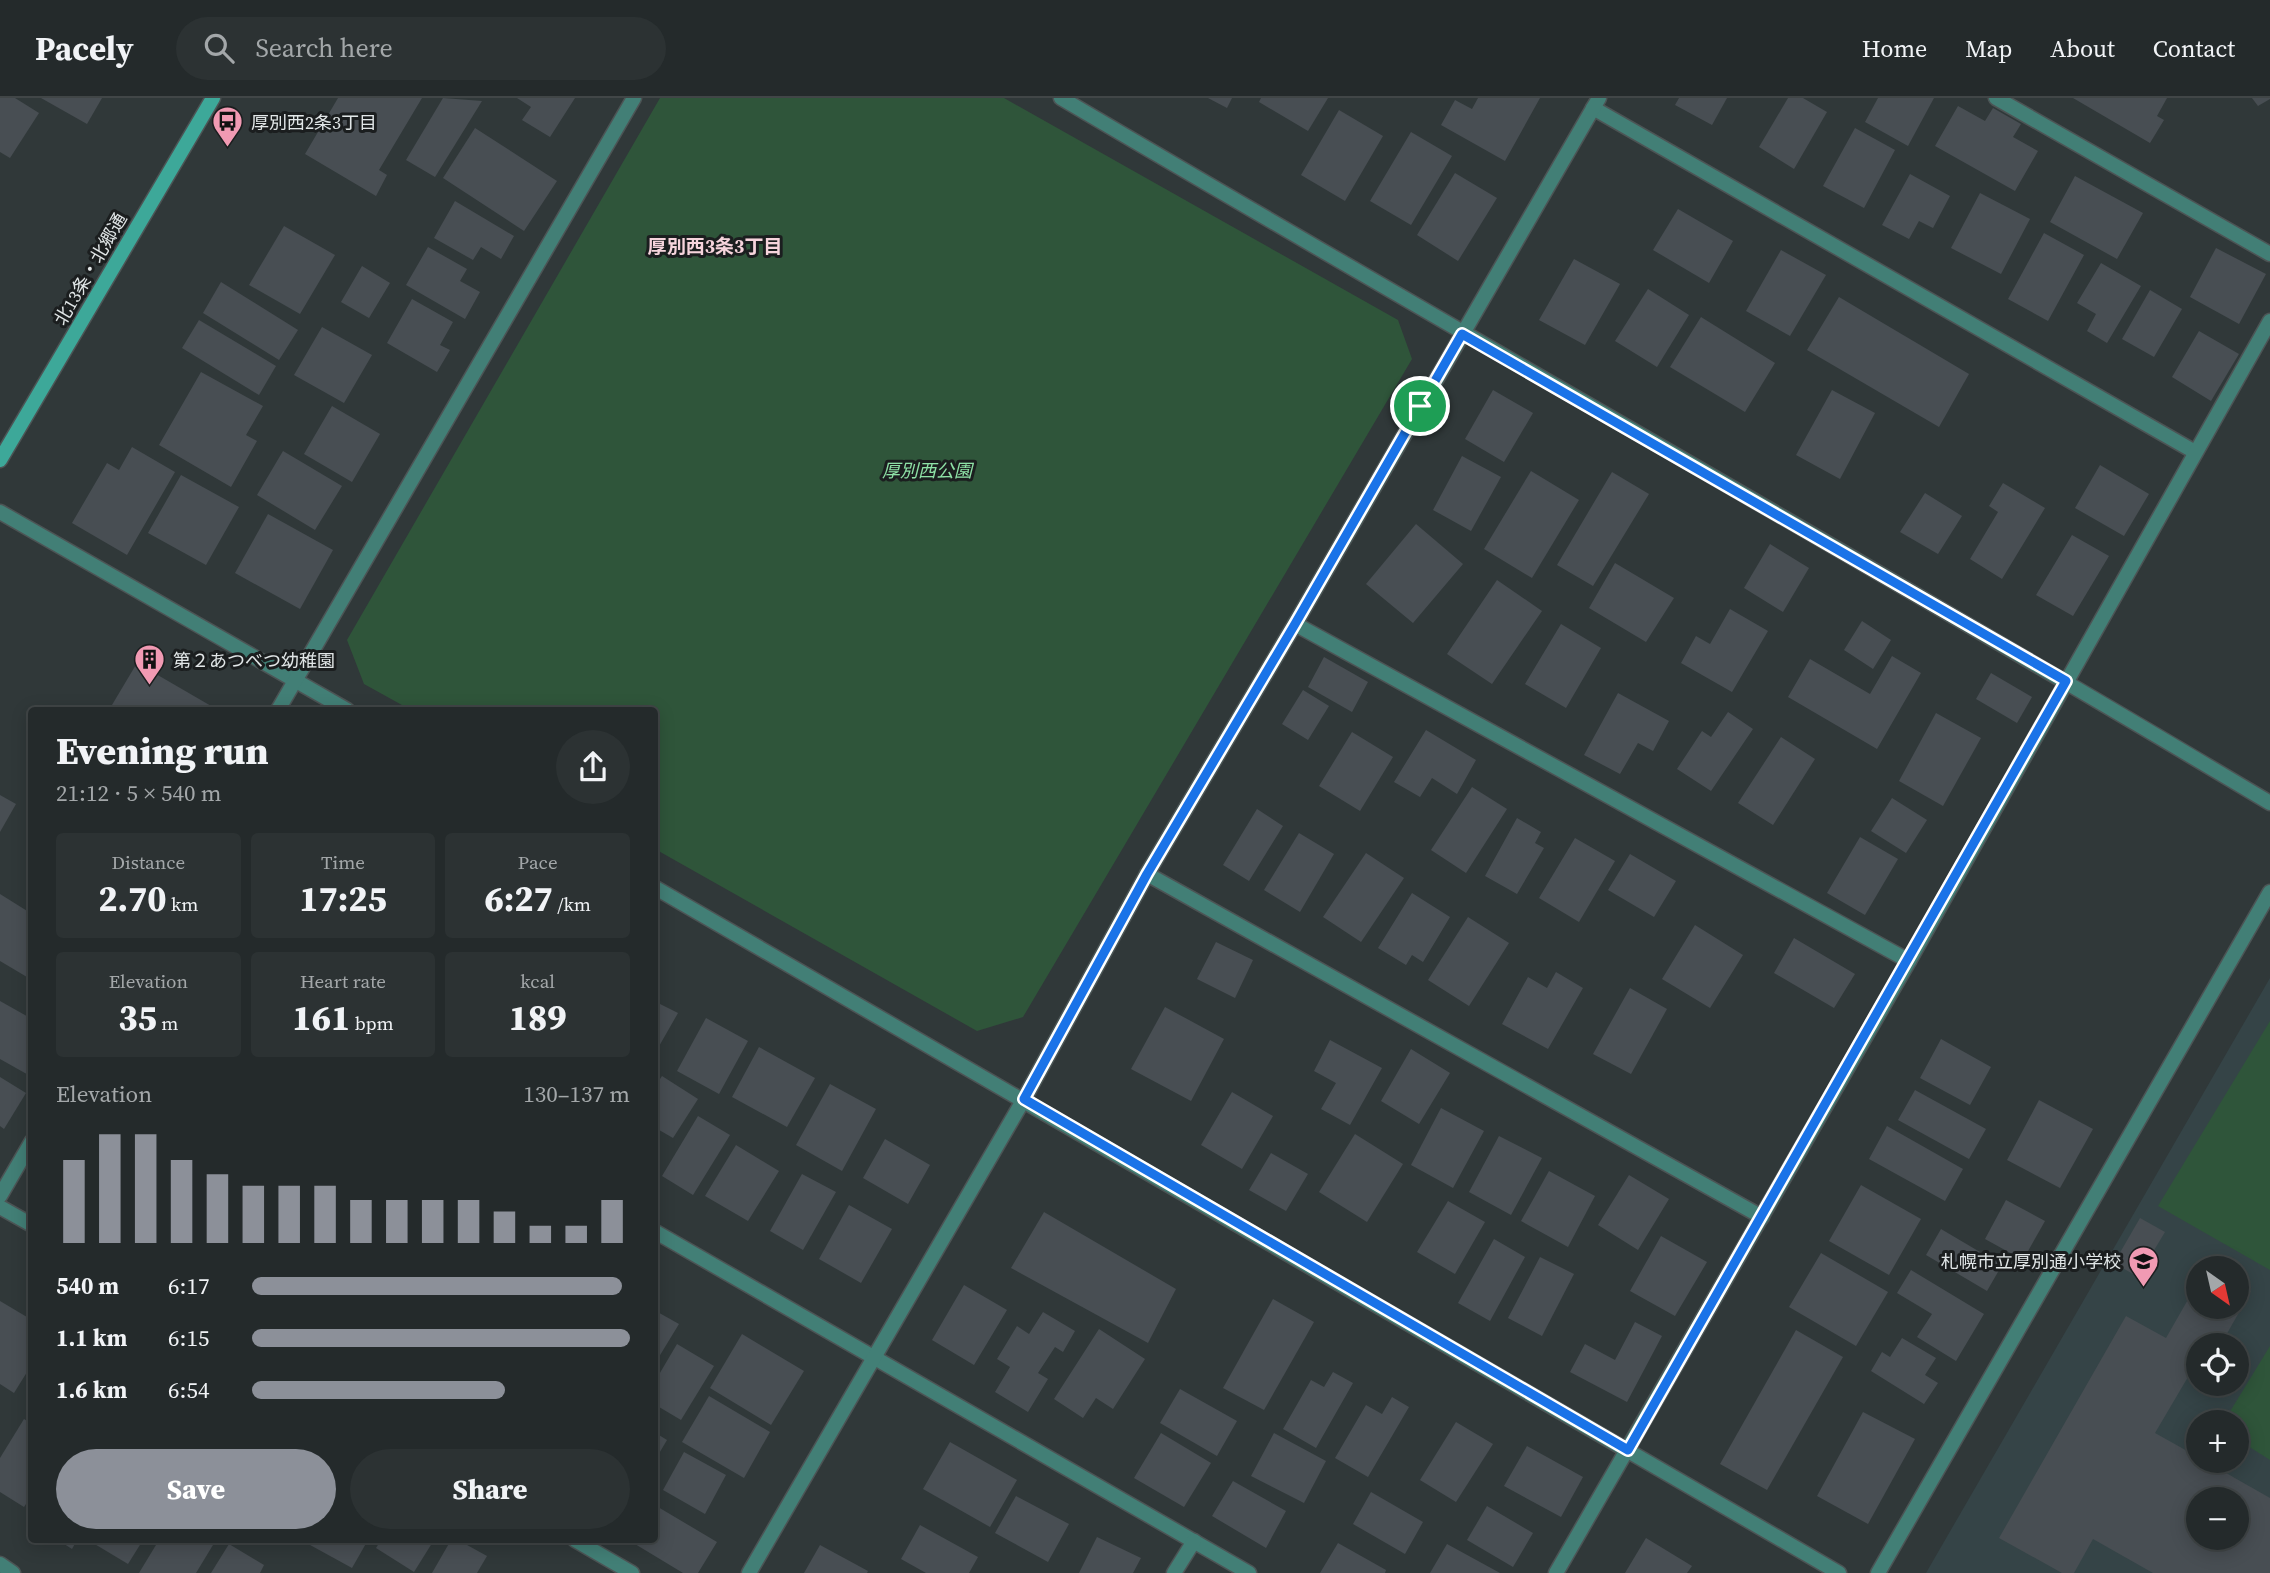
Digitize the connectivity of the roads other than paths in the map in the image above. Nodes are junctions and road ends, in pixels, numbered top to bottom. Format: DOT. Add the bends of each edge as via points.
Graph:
graph roads {
  1 [pos="212,98"];
  2 [pos="635,98"];
  3 [pos="1061,98"];
  4 [pos="1996,98"];
  5 [pos="1596,103"];
  6 [pos="2270,254"];
  7 [pos="2270,321"];
  8 [pos="1462,334"];
  9 [pos="2195,452"];
  10 [pos="0,460"];
  11 [pos="0,512"];
  12 [pos="1295,624"];
  13 [pos="295,681"];
  14 [pos="2066,681"];
  15 [pos="280,707"];
  16 [pos="342,707"];
  17 [pos="2270,803"];
  18 [pos="1147,874"];
  19 [pos="658,889"];
  20 [pos="2270,892"];
  21 [pos="1909,961"];
  22 [pos="1024,1099"];
  23 [pos="28,1148"];
  24 [pos="0,1196"];
  25 [pos="0,1207"];
  26 [pos="1762,1217"];
  27 [pos="28,1223"];
  28 [pos="658,1233"];
  29 [pos="874,1357"];
  30 [pos="1628,1450"];
  31 [pos="1194,1541"];
  32 [pos="580,1543"];
  33 [pos="0,1564"];
  34 [pos="13,1573"];
  35 [pos="632,1573"];
  36 [pos="749,1573"];
  37 [pos="1174,1573"];
  38 [pos="1249,1573"];
  39 [pos="1556,1573"];
  40 [pos="1839,1573"];
  41 [pos="1878,1573"];
  1 -- 10 [label="main road, 北13条・北郷通"];
  2 -- 13 [label="street"];
  3 -- 8 [label="street"];
  4 -- 6 [label="street"];
  5 -- 8 [label="street"];
  5 -- 9 [label="street"];
  7 -- 9 [label="street"];
  8 -- 12 [label="street"];
  8 -- 14 [label="street"];
  9 -- 14 [label="street"];
  11 -- 13 [label="street"];
  12 -- 18 [label="street"];
  12 -- 21 [label="street"];
  13 -- 15 [label="street"];
  13 -- 16 [label="street"];
  14 -- 17 [label="street"];
  14 -- 21 [label="street"];
  18 -- 22 [label="street"];
  18 -- 26 [label="street"];
  19 -- 22 [label="street"];
  20 -- 41 [label="street"];
  21 -- 26 [label="street"];
  22 -- 29 [label="street"];
  22 -- 30 [label="street"];
  23 -- 24 [label="street"];
  25 -- 27 [label="street"];
  26 -- 30 [label="street"];
  28 -- 29 [label="street"];
  29 -- 31 [label="street"];
  29 -- 36 [label="street"];
  30 -- 39 [label="street"];
  30 -- 40 [label="street"];
  31 -- 37 [label="street"];
  31 -- 38 [label="street"];
  32 -- 35 [label="street"];
  33 -- 34 [label="street"];
}
